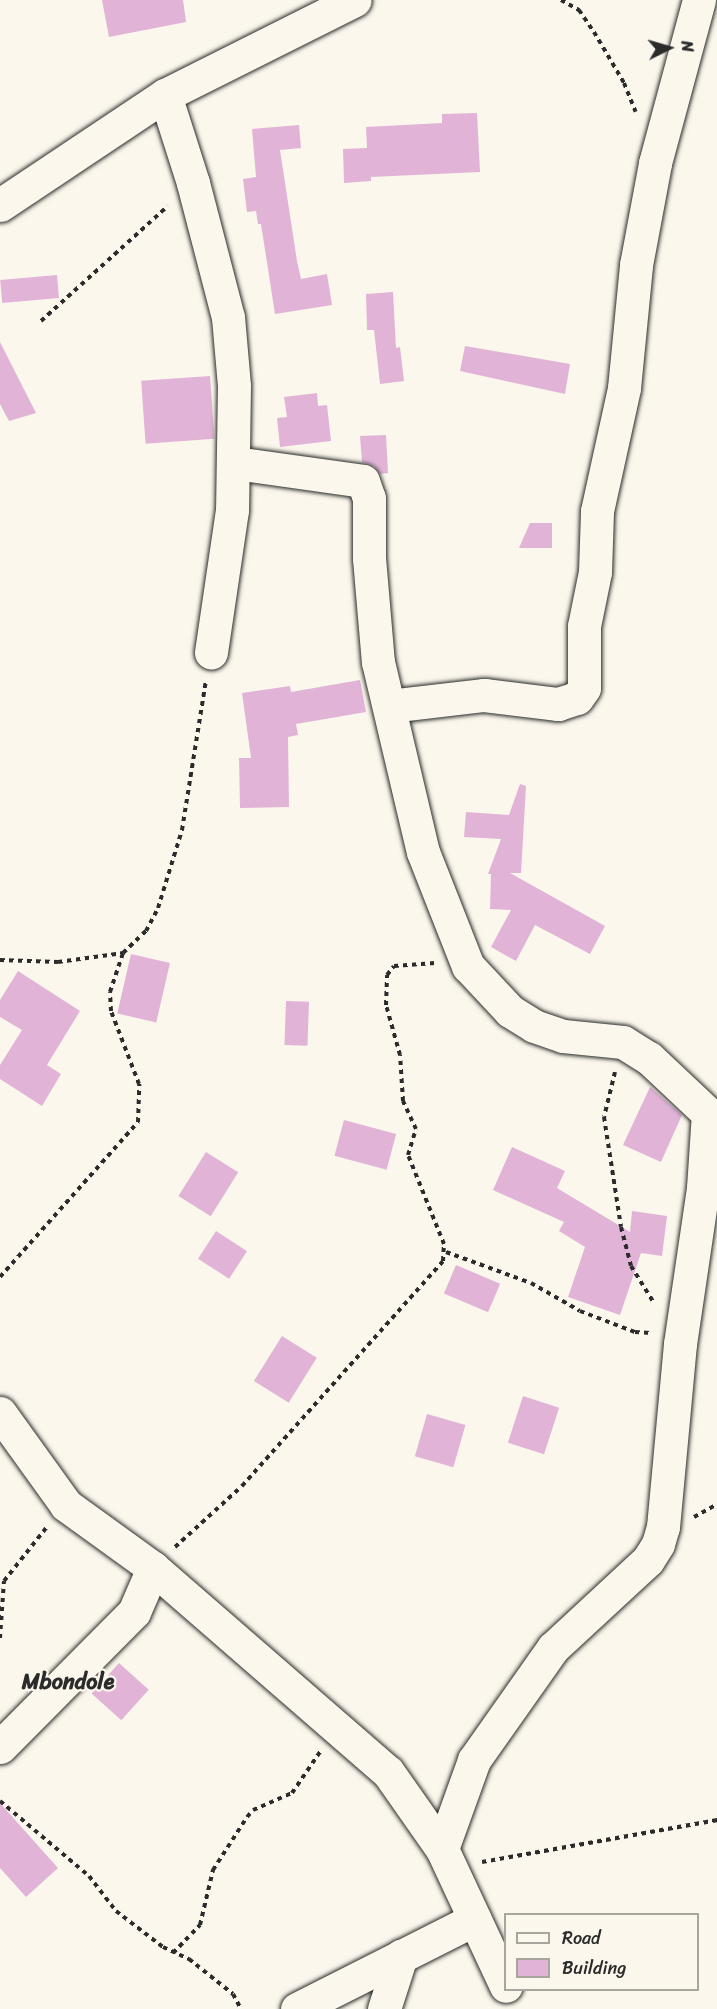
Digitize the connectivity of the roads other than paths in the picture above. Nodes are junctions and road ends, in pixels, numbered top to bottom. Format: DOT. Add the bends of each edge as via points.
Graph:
graph roads {
  1 [pos="355,0"];
  2 [pos="699,0"];
  3 [pos="165,95"];
  4 [pos="0,205"];
  5 [pos="235,464"];
  6 [pos="211,652"];
  7 [pos="389,706"];
  8 [pos="712,1118"];
  9 [pos="0,1413"];
  10 [pos="153,1568"];
  11 [pos="0,1747"];
  12 [pos="446,1857"];
  13 [pos="475,1919"];
  14 [pos="400,1956"];
  15 [pos="504,1984"];
  16 [pos="507,1991"];
  17 [pos="297,2009"];
  18 [pos="384,2009"];
  19 [pos="516,2009"];
  1 -- 3 [label="street"];
  2 -- 7 [label="street" via="655,163 636,265 624,388 597,511 595,572 584,626 584,688 577,698 558,704 484,695"];
  3 -- 4 [label="street"];
  3 -- 5 [label="street" via="228,317"];
  5 -- 6 [label="street"];
  5 -- 7 [label="street" via="363,481 369,498 372,618"];
  7 -- 8 [label="street" via="423,852 468,966 510,1011 534,1026 563,1036 623,1042 649,1058"];
  8 -- 12 [label="street" via="680,1344 663,1527 658,1544 648,1560 553,1648 474,1760"];
  9 -- 10 [label="street" via="66,1505"];
  10 -- 11 [label="street" via="134,1612"];
  10 -- 12 [label="street" via="388,1772"];
  12 -- 13 [label="street"];
  13 -- 14 [label="street"];
  13 -- 15 [label="street"];
  14 -- 17 [label="street"];
  14 -- 18 [label="street"];
  16 -- 19 [label="street"];
}
